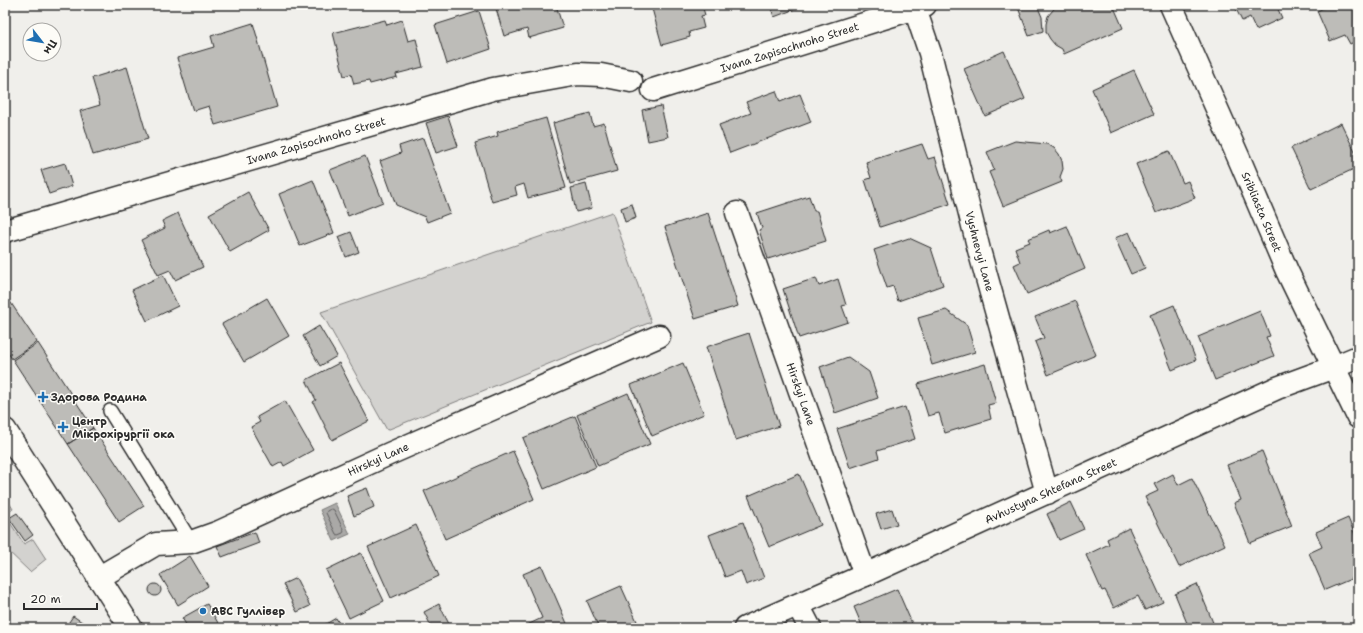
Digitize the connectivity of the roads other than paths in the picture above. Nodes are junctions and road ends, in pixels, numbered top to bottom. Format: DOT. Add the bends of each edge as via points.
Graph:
graph roads {
  1 [pos="1171,5"];
  2 [pos="920,7"];
  3 [pos="631,81"];
  4 [pos="653,90"];
  5 [pos="737,213"];
  6 [pos="5,231"];
  7 [pos="659,336"];
  8 [pos="1358,357"];
  9 [pos="1334,367"];
  10 [pos="110,411"];
  11 [pos="1358,417"];
  12 [pos="5,430"];
  13 [pos="1047,493"];
  14 [pos="191,542"];
  15 [pos="865,575"];
  16 [pos="98,578"];
  17 [pos="798,605"];
  18 [pos="131,628"];
  19 [pos="745,628"];
  20 [pos="810,628"];
  1 -- 9 [label="street, Sribliasta Street" via="1287,272"];
  2 -- 4 [label="street, Ivana Zapisochnoho Street"];
  2 -- 13 [label="street, Vyshnevyi Lane" via="979,250"];
  3 -- 6 [label="street, Ivana Zapisochnoho Street" via="601,75 578,74 493,89"];
  5 -- 15 [label="street, Hirskyi Lane"];
  7 -- 14 [label="street, Hirskyi Lane" via="389,454 219,532"];
  8 -- 9 [label="street, Avhustyna Shtefana Street"];
  9 -- 11 [label="street, Sribliasta Street"];
  9 -- 13 [label="street, Avhustyna Shtefana Street" via="1277,388"];
  10 -- 14 [label="lane"];
  12 -- 16 [label="street"];
  13 -- 15 [label="street, Avhustyna Shtefana Street"];
  14 -- 16 [label="street, Hirskyi Lane" via="156,544"];
  15 -- 17 [label="street, Avhustyna Shtefana Street"];
  16 -- 18 [label="street"];
  17 -- 19 [label="street, Avhustyna Shtefana Street"];
  17 -- 20 [label="street"];
}
